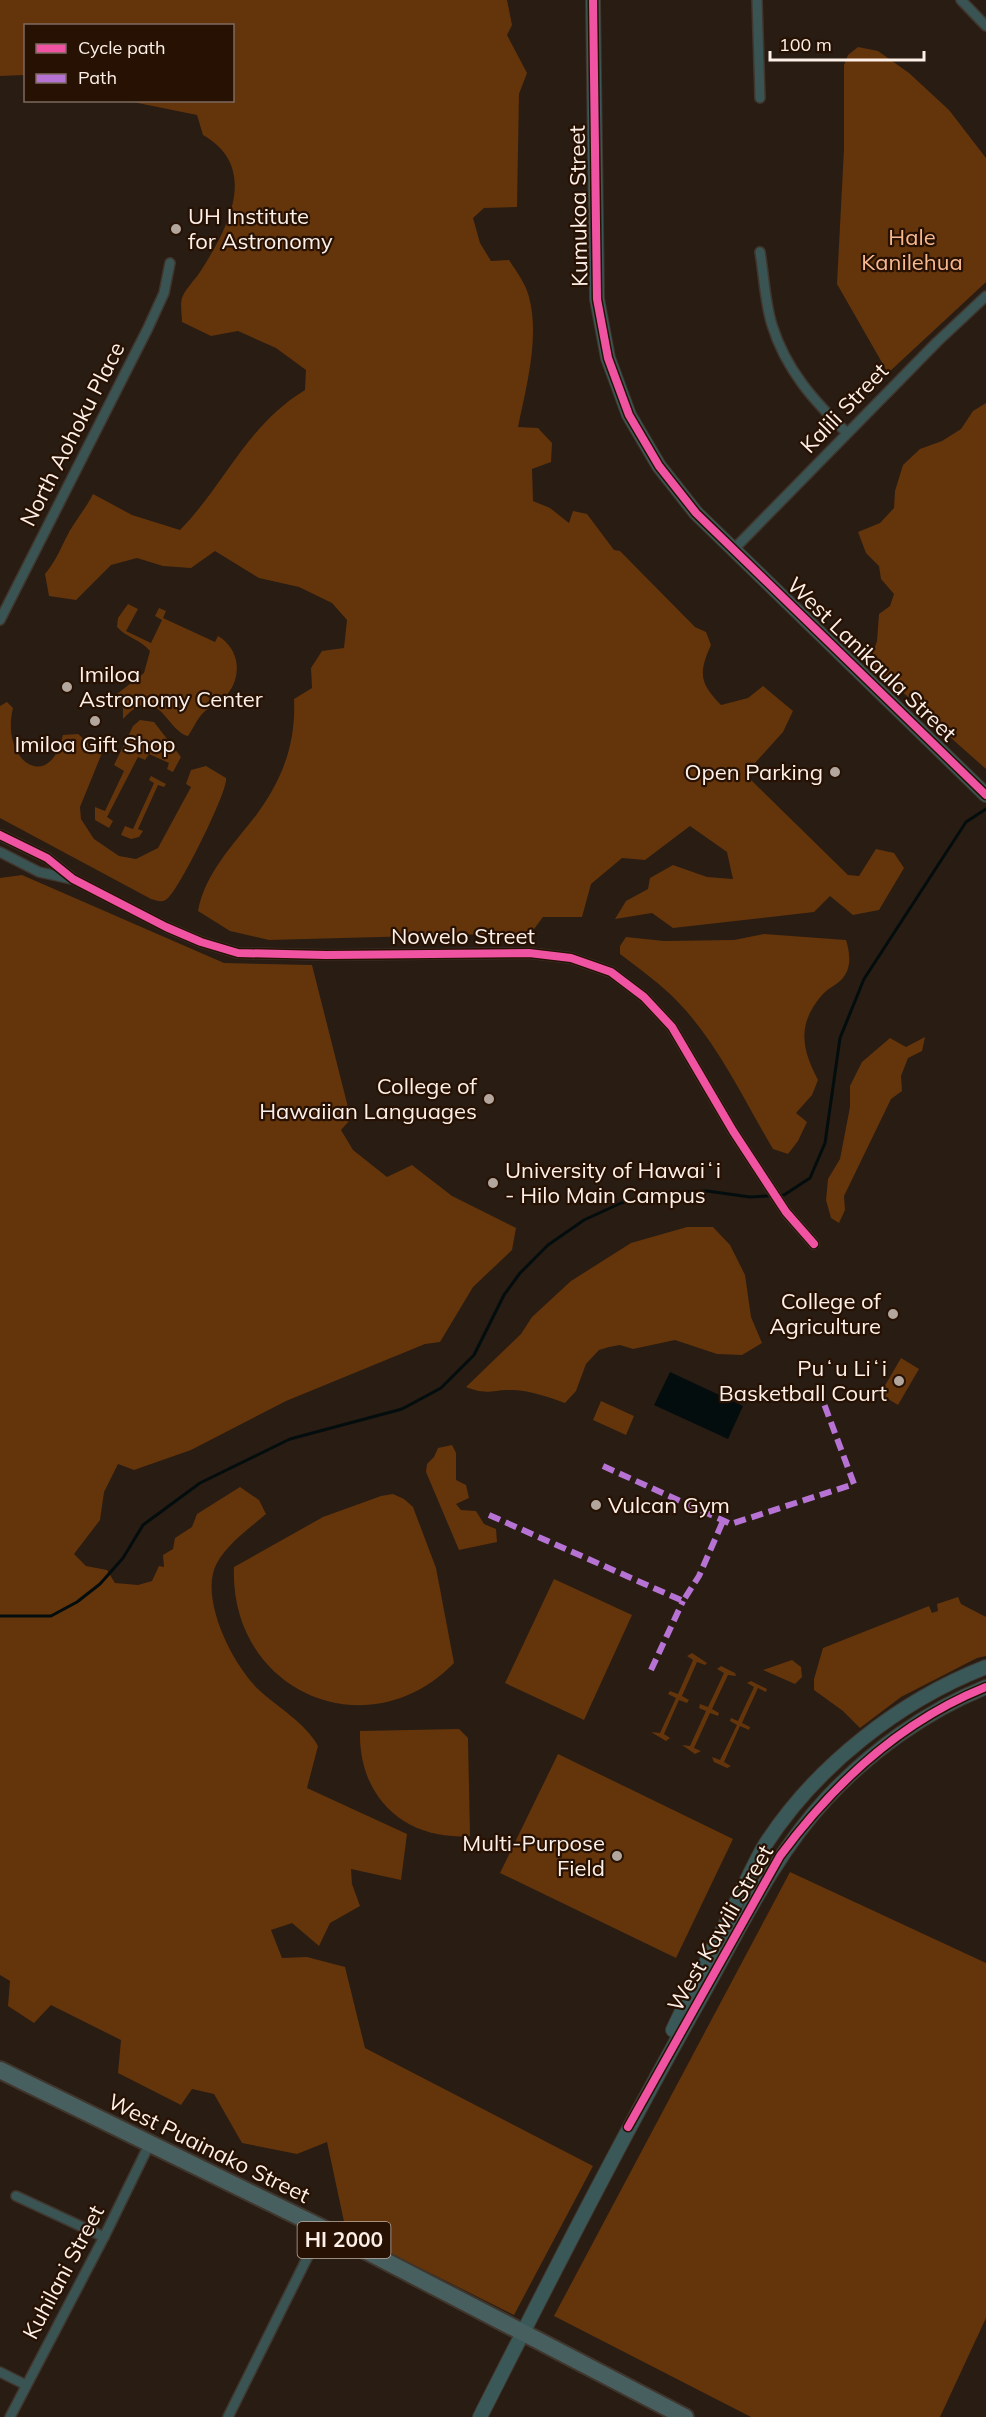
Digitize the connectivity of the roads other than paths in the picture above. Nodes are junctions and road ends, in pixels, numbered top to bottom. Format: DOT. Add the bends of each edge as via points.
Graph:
graph roads {
  1 [pos="592,0"];
  2 [pos="757,0"];
  3 [pos="961,0"];
  4 [pos="986,26"];
  5 [pos="760,98"];
  6 [pos="760,252"];
  7 [pos="170,263"];
  8 [pos="986,296"];
  9 [pos="847,433"];
  10 [pos="733,550"];
  11 [pos="0,620"];
  12 [pos="986,795"];
  13 [pos="0,835"];
  14 [pos="0,852"];
  15 [pos="73,879"];
  16 [pos="814,1244"];
  17 [pos="986,1667"];
  18 [pos="986,1687"];
  19 [pos="0,2070"];
  20 [pos="628,2127"];
  21 [pos="150,2143"];
  22 [pos="15,2196"];
  23 [pos="322,2228"];
  24 [pos="104,2237"];
  25 [pos="522,2332"];
  26 [pos="0,2372"];
  27 [pos="26,2385"];
  28 [pos="10,2417"];
  29 [pos="228,2417"];
  30 [pos="480,2417"];
  31 [pos="685,2417"];
  1 -- 10 [label="street, Kumukoa Street" via="597,299 608,358 629,415 659,466 696,513"];
  2 -- 5 [label="street"];
  3 -- 4 [label="street"];
  6 -- 9 [label="street" via="771,324 794,375 820,408"];
  7 -- 11 [label="street, North Aohoku Place" via="164,292 148,328"];
  8 -- 9 [label="street, Kalili Street"];
  9 -- 10 [label="street, Kalili Street"];
  10 -- 12 [label="street, West Lanikaula Street"];
  13 -- 15 [label="street, Nowelo Street" via="47,858"];
  14 -- 15 [label="street, Nowelo Street" via="39,872"];
  15 -- 16 [label="street, Nowelo Street" via="166,927 238,953 529,953 571,958 611,972 644,997 672,1027 786,1212"];
  17 -- 20 [label="street, West Kawili Street" via="932,1692 870,1733 788,1815 765,1846"];
  18 -- 20 [label="street, West Kawili Street" via="944,1707 882,1748 853,1772 802,1826 780,1856"];
  19 -- 21 [label="highway, West Puainako Street / HI 2000"];
  20 -- 25 [label="street, West Kawili Street"];
  21 -- 23 [label="highway, West Puainako Street / HI 2000"];
  21 -- 24 [label="street, Kuhilani Street"];
  22 -- 24 [label="street"];
  23 -- 25 [label="highway, West Puainako Street / HI 2000"];
  23 -- 29 [label="street"];
  24 -- 27 [label="street, Kuhilani Street"];
  25 -- 30 [label="street, West Kawili Street"];
  25 -- 31 [label="highway, West Puainako Street / HI 2000"];
  26 -- 27 [label="street"];
  27 -- 28 [label="street, Kuhilani Street"];
}
